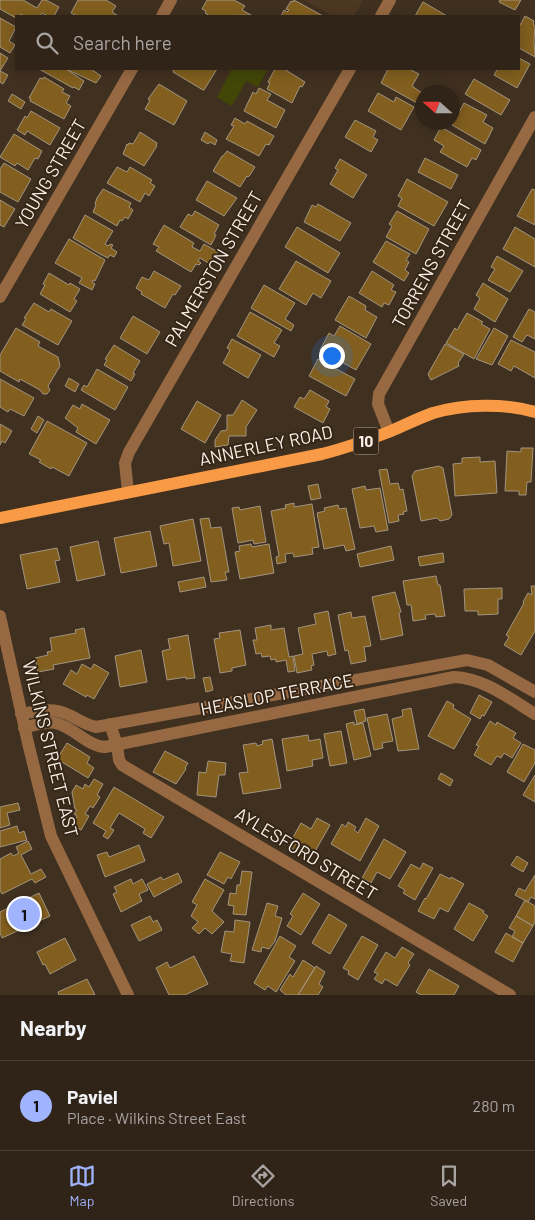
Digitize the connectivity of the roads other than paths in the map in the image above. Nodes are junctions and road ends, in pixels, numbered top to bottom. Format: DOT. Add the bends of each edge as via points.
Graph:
graph roads {
  1 [pos="171,0"];
  2 [pos="390,0"];
  3 [pos="163,15"];
  4 [pos="382,15"];
  5 [pos="131,70"];
  6 [pos="349,70"];
  7 [pos="535,117"];
  8 [pos="0,297"];
  9 [pos="535,412"];
  10 [pos="389,432"];
  11 [pos="128,492"];
  12 [pos="0,518"];
  13 [pos="0,616"];
  14 [pos="535,692"];
  15 [pos="21,714"];
  16 [pos="535,714"];
  17 [pos="110,724"];
  18 [pos="24,728"];
  19 [pos="117,745"];
  20 [pos="128,995"];
  21 [pos="510,995"];
  1 -- 3 [label="street"];
  2 -- 4 [label="street"];
  5 -- 8 [label="street, YOUNG STREET"];
  6 -- 11 [label="street, PALMERSTON STREET" via="129,452 125,462"];
  7 -- 10 [label="street, TORRENS STREET" via="379,394 378,404"];
  9 -- 10 [label="main road, ANNERLEY ROAD / 10" via="508,407 470,407 433,414"];
  10 -- 11 [label="main road, ANNERLEY ROAD / 10" via="322,454"];
  11 -- 12 [label="main road, ANNERLEY ROAD / 10"];
  13 -- 15 [label="street, WILKINS STREET EAST"];
  14 -- 17 [label="street, HEASLOP TERRACE" via="488,665 467,660"];
  15 -- 17 [label="street, HEASLOP TERRACE" via="56,710 92,726"];
  15 -- 18 [label="street, WILKINS STREET EAST"];
  16 -- 19 [label="street, HEASLOP TERRACE" via="486,685 454,677"];
  17 -- 19 [label="street, AYLESFORD STREET"];
  18 -- 19 [label="street, HEASLOP TERRACE" via="53,723 97,746"];
  18 -- 20 [label="street, WILKINS STREET EAST" via="51,836"];
  19 -- 21 [label="street, AYLESFORD STREET" via="122,765"];
}
